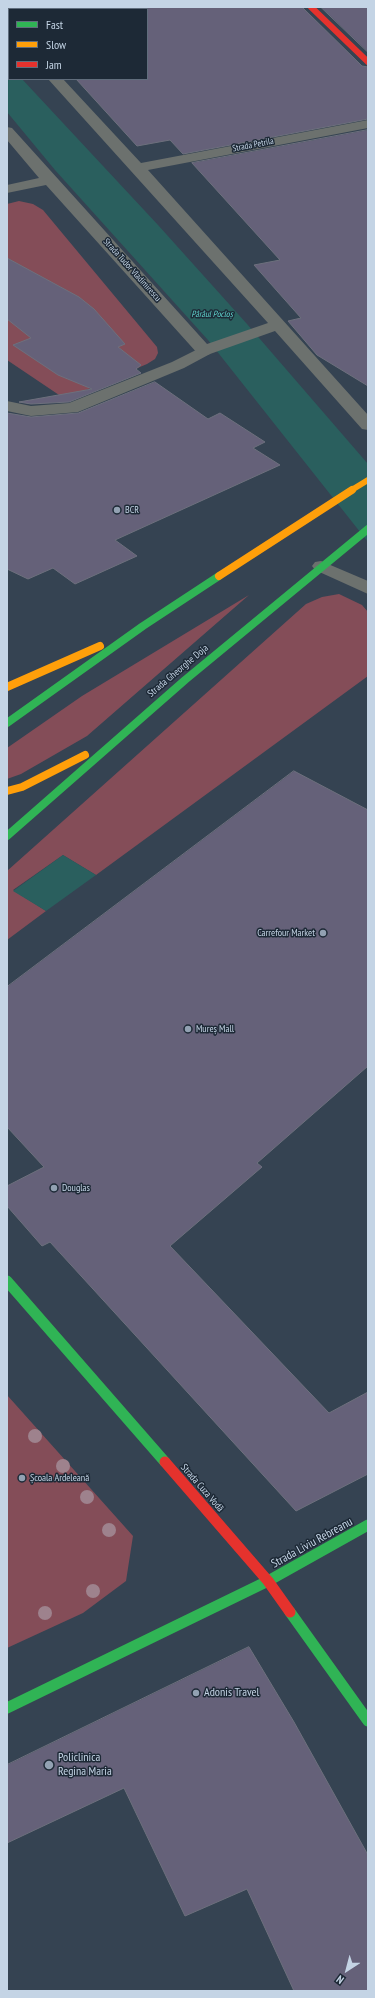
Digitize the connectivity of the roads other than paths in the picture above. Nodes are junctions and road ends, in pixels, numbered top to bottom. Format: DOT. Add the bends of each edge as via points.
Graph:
graph roads {
  1 [pos="311,7"];
  2 [pos="368,62"];
  3 [pos="56,80"];
  4 [pos="368,124"];
  5 [pos="7,131"];
  6 [pos="138,168"];
  7 [pos="49,180"];
  8 [pos="7,189"];
  9 [pos="279,324"];
  10 [pos="204,351"];
  11 [pos="7,406"];
  12 [pos="368,425"];
  13 [pos="368,480"];
  14 [pos="368,530"];
  15 [pos="321,566"];
  16 [pos="368,588"];
  17 [pos="143,626"];
  18 [pos="7,687"];
  19 [pos="7,723"];
  20 [pos="110,743"];
  21 [pos="7,791"];
  22 [pos="7,836"];
  23 [pos="7,1281"];
  24 [pos="368,1525"];
  25 [pos="268,1581"];
  26 [pos="7,1708"];
  27 [pos="368,1720"];
  1 -- 2 [label="main road"];
  3 -- 6 [label="street"];
  4 -- 6 [label="street, Strada Petrila"];
  5 -- 7 [label="street, Strada Tudor Vladimirescu"];
  6 -- 9 [label="street"];
  7 -- 8 [label="street"];
  7 -- 10 [label="street, Strada Tudor Vladimirescu"];
  9 -- 10 [label="street"];
  9 -- 12 [label="street"];
  10 -- 11 [label="street" via="72,408 31,411"];
  13 -- 17 [label="main road"];
  14 -- 15 [label="main road, Strada Gheorghe Doja"];
  15 -- 16 [label="street"];
  15 -- 20 [label="main road, Strada Gheorghe Doja"];
  17 -- 18 [label="main road"];
  17 -- 19 [label="main road"];
  20 -- 21 [label="main road" via="22,787"];
  20 -- 22 [label="main road, Strada Gheorghe Doja"];
  23 -- 25 [label="main road, Strada Cuza Vodă"];
  24 -- 25 [label="main road, Strada Liviu Rebreanu"];
  25 -- 26 [label="main road, Strada Liviu Rebreanu"];
  25 -- 27 [label="main road, Strada Cuza Vodă"];
}
